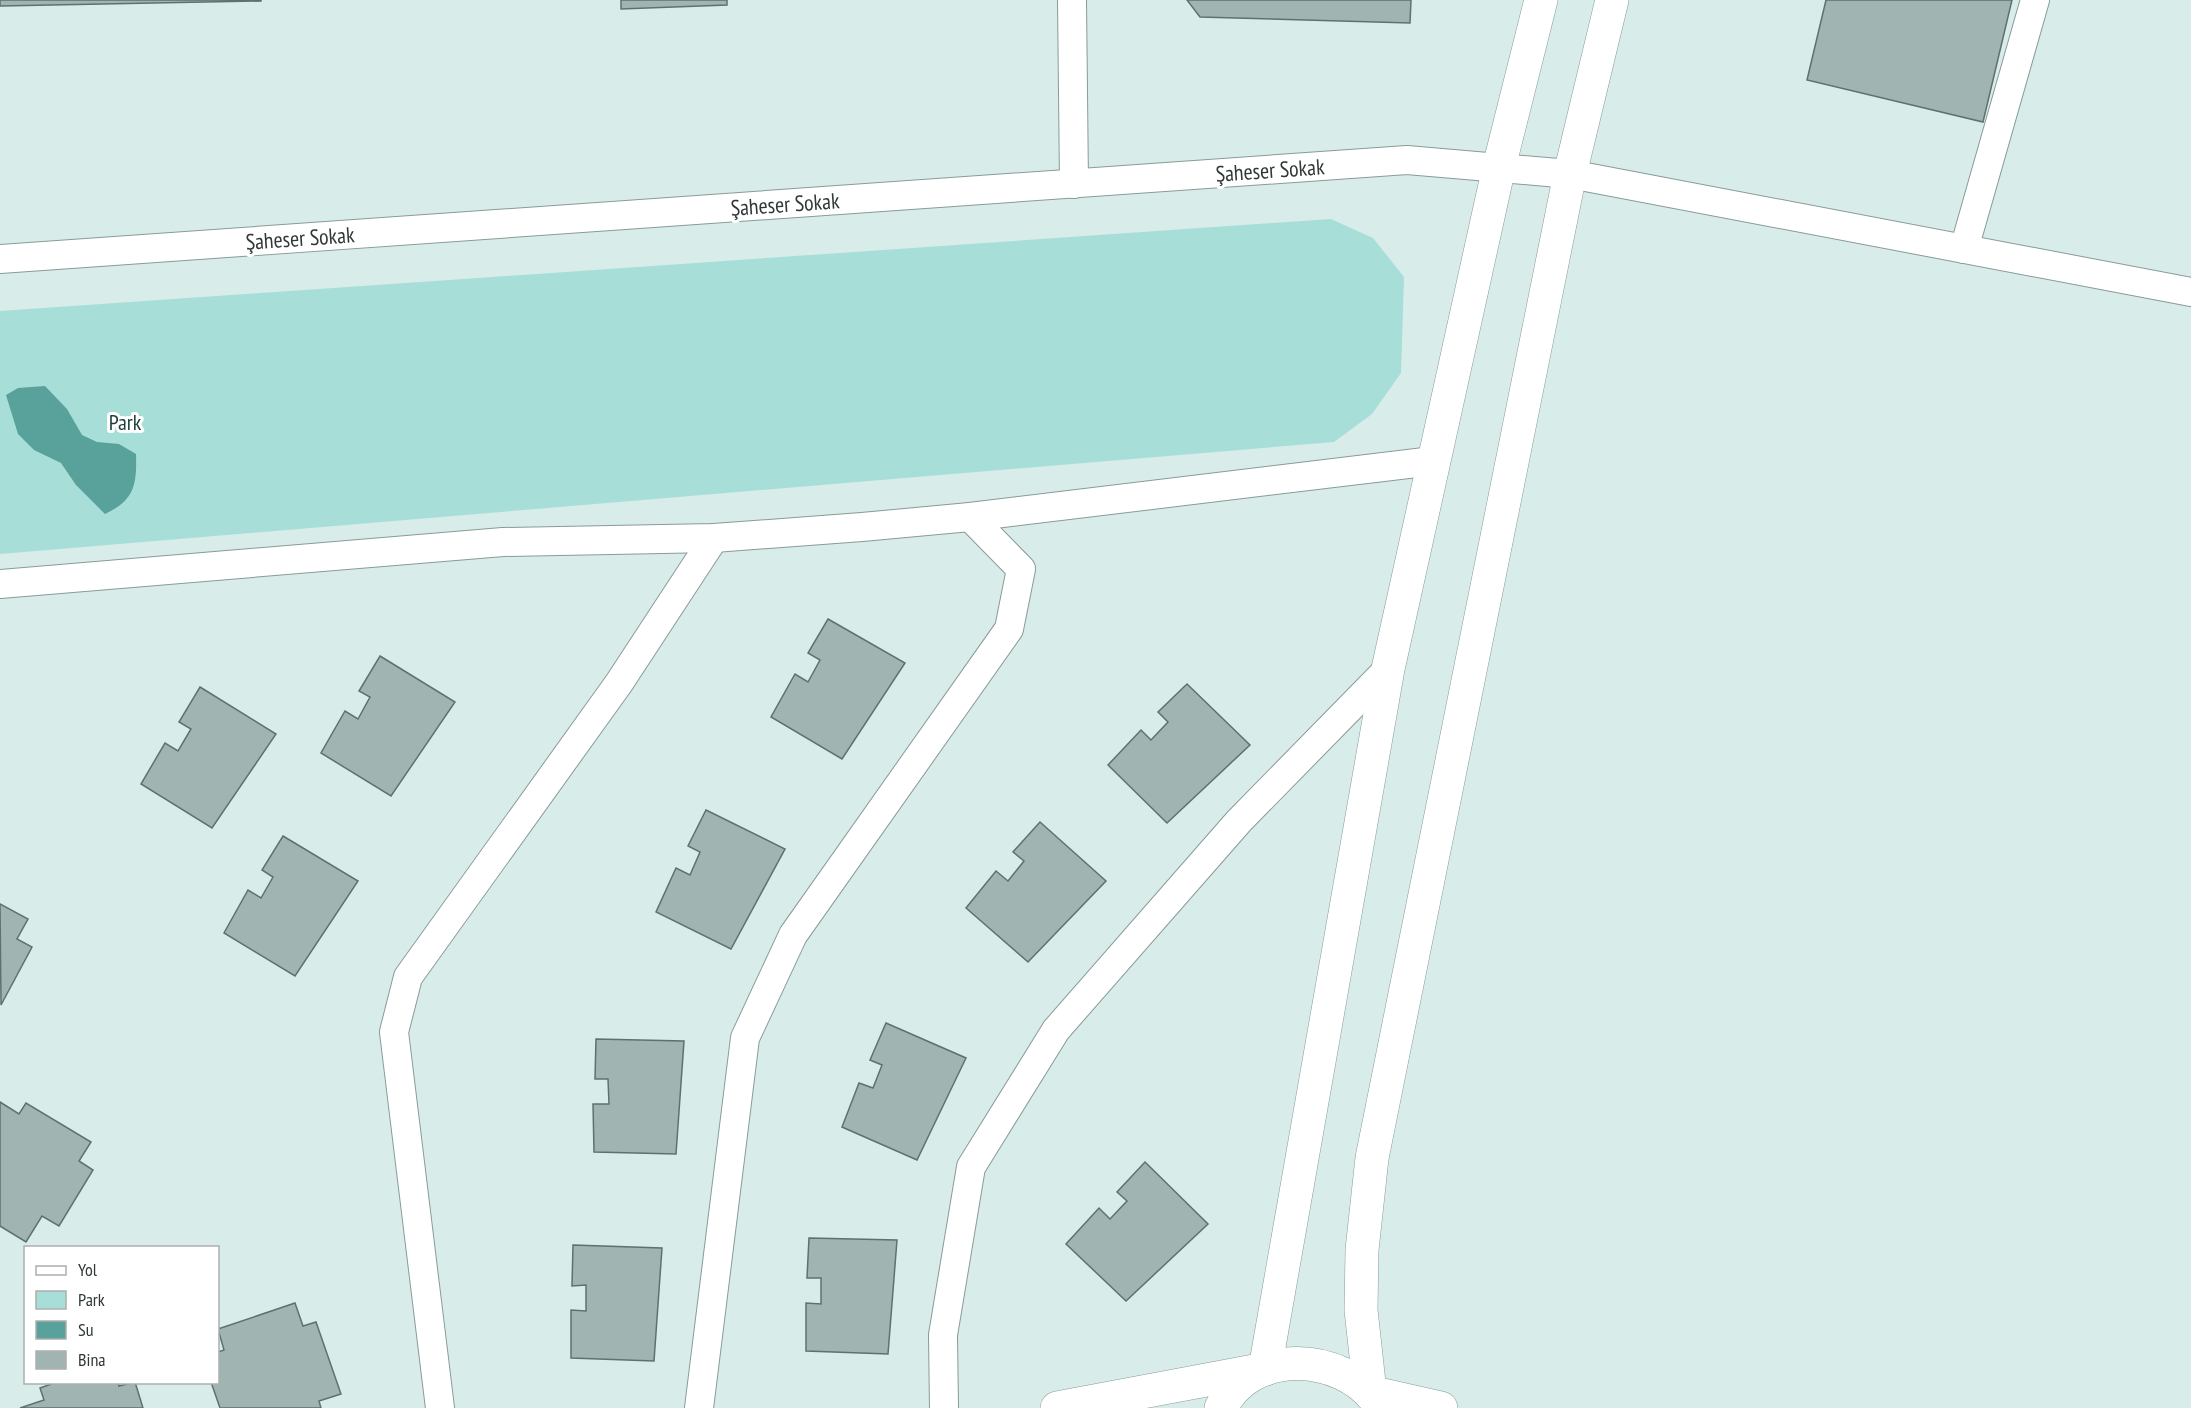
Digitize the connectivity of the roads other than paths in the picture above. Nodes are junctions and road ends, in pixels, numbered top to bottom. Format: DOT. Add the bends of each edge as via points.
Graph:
graph roads {
  1 [pos="1072,0"];
  2 [pos="1541,0"];
  3 [pos="1612,0"];
  4 [pos="2035,0"];
  5 [pos="1499,167"];
  6 [pos="1570,174"];
  7 [pos="1074,184"];
  8 [pos="1964,249"];
  9 [pos="0,259"];
  10 [pos="2191,292"];
  11 [pos="1434,461"];
  12 [pos="970,517"];
  13 [pos="714,538"];
  14 [pos="0,584"];
  15 [pos="1388,669"];
  16 [pos="1265,1369"];
  17 [pos="1376,1400"];
  18 [pos="440,1408"];
  19 [pos="699,1408"];
  20 [pos="944,1408"];
  21 [pos="1057,1408"];
  22 [pos="1221,1408"];
  23 [pos="1441,1408"];
  1 -- 7 [label="street"];
  2 -- 5 [label="street"];
  3 -- 6 [label="street"];
  4 -- 8 [label="street"];
  5 -- 6 [label="street, Şaheser Sokak"];
  5 -- 7 [label="street, Şaheser Sokak" via="1407,160"];
  5 -- 11 [label="street"];
  6 -- 8 [label="street, Şaheser Sokak"];
  6 -- 17 [label="street" via="1372,1158 1362,1250 1361,1310"];
  7 -- 9 [label="street, Şaheser Sokak"];
  8 -- 10 [label="street, Şaheser Sokak"];
  11 -- 12 [label="street"];
  11 -- 15 [label="street"];
  12 -- 13 [label="street"];
  12 -- 19 [label="street" via="1021,569 1010,629 793,935 745,1038"];
  13 -- 14 [label="street" via="504,542"];
  13 -- 18 [label="street" via="619,682 408,977 394,1032"];
  15 -- 16 [label="street"];
  15 -- 20 [label="street" via="1239,821 1056,1030 971,1167 943,1335"];
  16 -- 17 [label="street" via="1293,1362 1321,1364 1347,1374"];
  16 -- 21 [label="street"];
  16 -- 22 [label="street" via="1241,1383"];
  17 -- 23 [label="street"];
}
